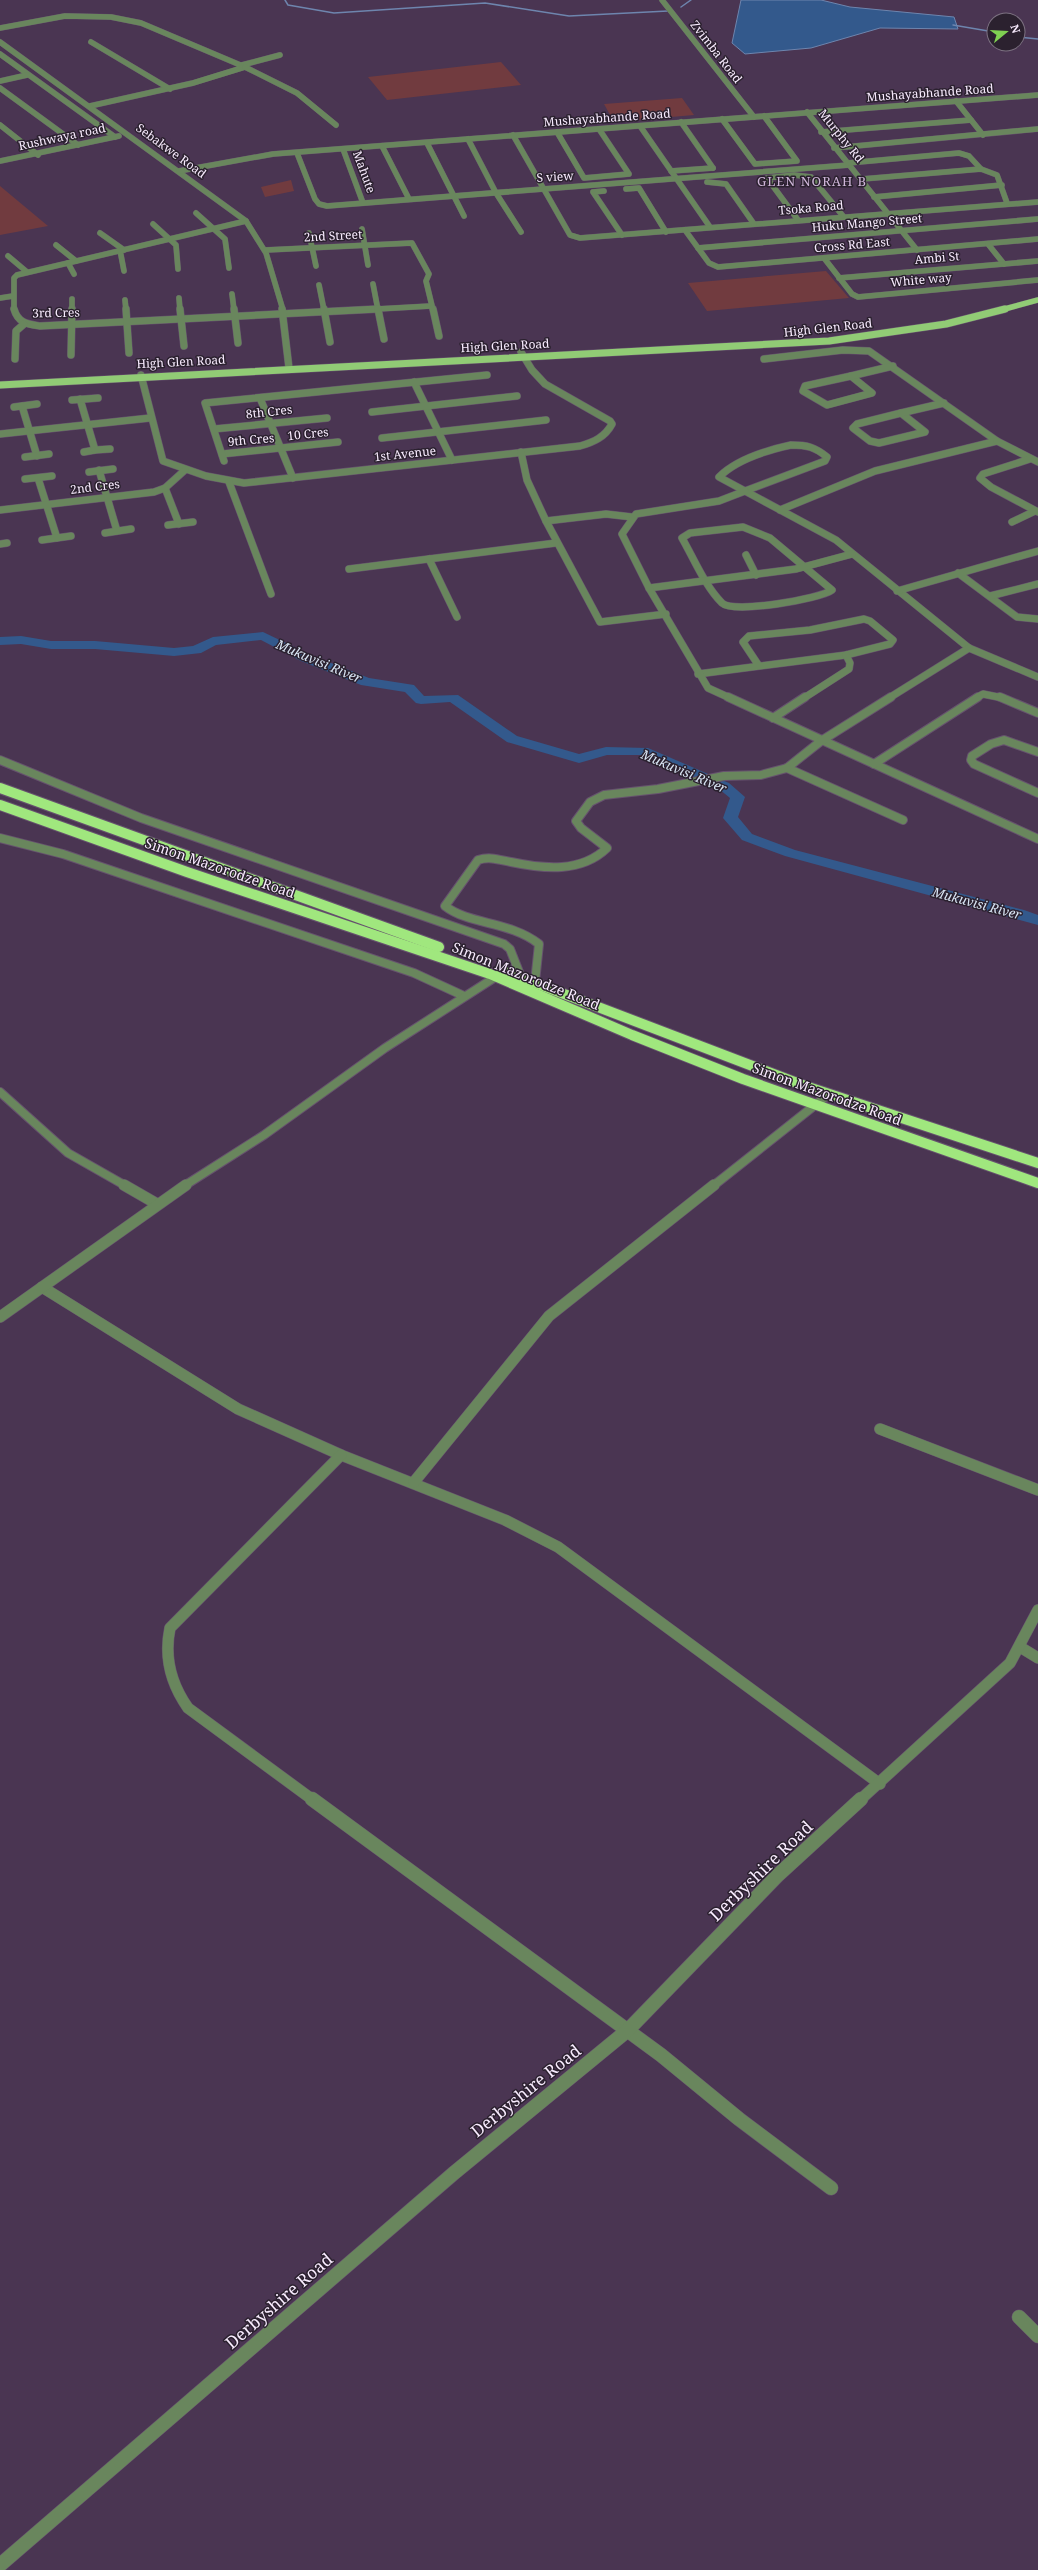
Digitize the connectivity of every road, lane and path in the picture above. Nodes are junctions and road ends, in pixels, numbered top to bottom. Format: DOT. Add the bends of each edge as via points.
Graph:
graph roads {
  1 [pos="662,0"];
  2 [pos="0,28"];
  3 [pos="0,42"];
  4 [pos="91,42"];
  5 [pos="0,54"];
  6 [pos="280,55"];
  7 [pos="243,66"];
  8 [pos="48,75"];
  9 [pos="29,76"];
  10 [pos="0,77"];
  11 [pos="12,78"];
  12 [pos="0,81"];
  13 [pos="0,88"];
  14 [pos="170,89"];
  15 [pos="1038,95"];
  16 [pos="958,103"];
  17 [pos="90,106"];
  18 [pos="809,114"];
  19 [pos="764,116"];
  20 [pos="754,117"];
  21 [pos="722,119"];
  22 [pos="971,120"];
  23 [pos="681,122"];
  24 [pos="0,125"];
  25 [pos="336,125"];
  26 [pos="640,126"];
  27 [pos="599,129"];
  28 [pos="1038,129"];
  29 [pos="557,132"];
  30 [pos="821,132"];
  31 [pos="129,134"];
  32 [pos="983,134"];
  33 [pos="513,135"];
  34 [pos="115,137"];
  35 [pos="468,139"];
  36 [pos="426,143"];
  37 [pos="78,146"];
  38 [pos="382,146"];
  39 [pos="834,148"];
  40 [pos="343,149"];
  41 [pos="297,153"];
  42 [pos="38,154"];
  43 [pos="0,161"];
  44 [pos="849,164"];
  45 [pos="981,169"];
  46 [pos="179,171"];
  47 [pos="671,171"];
  48 [pos="676,179"];
  49 [pos="862,179"];
  50 [pos="1002,186"];
  51 [pos="681,187"];
  52 [pos="543,189"];
  53 [pos="496,193"];
  54 [pos="453,196"];
  55 [pos="874,197"];
  56 [pos="409,199"];
  57 [pos="1038,202"];
  58 [pos="363,203"];
  59 [pos="1007,203"];
  60 [pos="1028,203"];
  61 [pos="1038,210"];
  62 [pos="886,212"];
  63 [pos="196,213"];
  64 [pos="464,216"];
  65 [pos="843,216"];
  66 [pos="1038,219"];
  67 [pos="798,220"];
  68 [pos="246,221"];
  69 [pos="153,224"];
  70 [pos="754,224"];
  71 [pos="710,227"];
  72 [pos="215,228"];
  73 [pos="362,229"];
  74 [pos="685,230"];
  75 [pos="901,231"];
  76 [pos="521,232"];
  77 [pos="666,232"];
  78 [pos="100,233"];
  79 [pos="309,233"];
  80 [pos="622,235"];
  81 [pos="171,238"];
  82 [pos="1038,239"];
  83 [pos="988,244"];
  84 [pos="56,245"];
  85 [pos="363,245"];
  86 [pos="312,248"];
  87 [pos="698,248"];
  88 [pos="122,250"];
  89 [pos="266,250"];
  90 [pos="917,250"];
  91 [pos="8,256"];
  92 [pos="824,258"];
  93 [pos="76,261"];
  94 [pos="1038,261"];
  95 [pos="68,263"];
  96 [pos="1004,264"];
  97 [pos="368,265"];
  98 [pos="316,266"];
  99 [pos="229,268"];
  100 [pos="178,269"];
  101 [pos="124,271"];
  102 [pos="27,272"];
  103 [pos="74,274"];
  104 [pos="838,278"];
  105 [pos="1038,280"];
  106 [pos="373,284"];
  107 [pos="311,286"];
  108 [pos="232,294"];
  109 [pos="13,296"];
  110 [pos="0,298"];
  111 [pos="180,298"];
  112 [pos="72,299"];
  113 [pos="125,300"];
  114 [pos="1038,300"];
  115 [pos="431,306"];
  116 [pos="378,308"];
  117 [pos="325,310"];
  118 [pos="282,312"];
  119 [pos="236,316"];
  120 [pos="180,318"];
  121 [pos="127,321"];
  122 [pos="24,324"];
  123 [pos="72,324"];
  124 [pos="439,336"];
  125 [pos="384,339"];
  126 [pos="330,342"];
  127 [pos="238,344"];
  128 [pos="184,346"];
  129 [pos="129,353"];
  130 [pos="521,354"];
  131 [pos="71,356"];
  132 [pos="15,359"];
  133 [pos="764,359"];
  134 [pos="289,366"];
  135 [pos="893,366"];
  136 [pos="141,375"];
  137 [pos="487,375"];
  138 [pos="850,375"];
  139 [pos="0,379"];
  140 [pos="414,382"];
  141 [pos="0,384"];
  142 [pos="517,396"];
  143 [pos="98,398"];
  144 [pos="260,398"];
  145 [pos="80,399"];
  146 [pos="72,400"];
  147 [pos="944,403"];
  148 [pos="37,404"];
  149 [pos="22,406"];
  150 [pos="427,406"];
  151 [pos="14,407"];
  152 [pos="372,413"];
  153 [pos="902,413"];
  154 [pos="327,417"];
  155 [pos="150,418"];
  156 [pos="546,420"];
  157 [pos="271,423"];
  158 [pos="88,425"];
  159 [pos="214,429"];
  160 [pos="29,431"];
  161 [pos="439,432"];
  162 [pos="0,434"];
  163 [pos="997,441"];
  164 [pos="386,445"];
  165 [pos="282,448"];
  166 [pos="110,449"];
  167 [pos="341,449"];
  168 [pos="95,450"];
  169 [pos="84,452"];
  170 [pos="521,452"];
  171 [pos="49,454"];
  172 [pos="37,456"];
  173 [pos="25,458"];
  174 [pos="1030,459"];
  175 [pos="452,460"];
  176 [pos="1038,462"];
  177 [pos="113,469"];
  178 [pos="99,470"];
  179 [pos="185,470"];
  180 [pos="89,472"];
  181 [pos="52,476"];
  182 [pos="38,478"];
  183 [pos="293,478"];
  184 [pos="25,479"];
  185 [pos="229,482"];
  186 [pos="165,488"];
  187 [pos="744,492"];
  188 [pos="108,497"];
  189 [pos="46,504"];
  190 [pos="0,510"];
  191 [pos="780,510"];
  192 [pos="1037,511"];
  193 [pos="632,517"];
  194 [pos="546,521"];
  195 [pos="193,522"];
  196 [pos="1012,522"];
  197 [pos="179,524"];
  198 [pos="168,525"];
  199 [pos="131,529"];
  200 [pos="117,531"];
  201 [pos="105,532"];
  202 [pos="71,536"];
  203 [pos="57,538"];
  204 [pos="42,540"];
  205 [pos="556,543"];
  206 [pos="1037,553"];
  207 [pos="852,554"];
  208 [pos="746,555"];
  209 [pos="429,559"];
  210 [pos="804,567"];
  211 [pos="349,569"];
  212 [pos="958,573"];
  213 [pos="756,575"];
  214 [pos="707,582"];
  215 [pos="1038,584"];
  216 [pos="649,588"];
  217 [pos="897,591"];
  218 [pos="271,594"];
  219 [pos="990,596"];
  220 [pos="666,614"];
  221 [pos="457,617"];
  222 [pos="1038,619"];
  223 [pos="969,648"];
  224 [pos="846,655"];
  225 [pos="759,666"];
  226 [pos="698,674"];
  227 [pos="1038,677"];
  228 [pos="1038,713"];
  229 [pos="773,718"];
  230 [pos="822,741"];
  231 [pos="1038,752"];
  232 [pos="0,760"];
  233 [pos="874,764"];
  234 [pos="787,768"];
  235 [pos="0,788"];
  236 [pos="1038,793"];
  237 [pos="0,805"];
  238 [pos="903,820"];
  239 [pos="0,838"];
  240 [pos="1038,838"];
  241 [pos="497,976"];
  242 [pos="521,977"];
  243 [pos="535,982"];
  244 [pos="464,996"];
  245 [pos="0,1092"];
  246 [pos="829,1094"];
  247 [pos="814,1104"];
  248 [pos="1038,1163"];
  249 [pos="1038,1183"];
  250 [pos="157,1204"];
  251 [pos="42,1287"];
  252 [pos="0,1317"];
  253 [pos="880,1429"];
  254 [pos="341,1455"];
  255 [pos="414,1482"];
  256 [pos="1038,1490"];
  257 [pos="1038,1610"];
  258 [pos="1020,1647"];
  259 [pos="1038,1658"];
  260 [pos="880,1784"];
  261 [pos="628,2030"];
  262 [pos="831,2188"];
  263 [pos="1020,2317"];
  264 [pos="1038,2336"];
  265 [pos="0,2565"];
  1 -- 20 [label="street, Zvimba Road"];
  2 -- 7 [label="street" via="65,16 111,17 141,23"];
  3 -- 8 [label="street, Sebakwe Road"];
  4 -- 14 [label="street"];
  5 -- 9 [label="street"];
  6 -- 7 [label="street"];
  7 -- 14 [label="street"];
  7 -- 25 [label="street" via="297,93"];
  8 -- 9 [label="street"];
  8 -- 17 [label="street, Sebakwe Road"];
  9 -- 11 [label="street"];
  9 -- 34 [label="street"];
  10 -- 11 [label="street"];
  11 -- 12 [label="street"];
  13 -- 37 [label="street"];
  14 -- 17 [label="street"];
  15 -- 16 [label="street, Mushayabhande Road"];
  16 -- 18 [label="street, Mushayabhande Road"];
  16 -- 22 [label="street"];
  17 -- 31 [label="street, Sebakwe Road"];
  18 -- 19 [label="street, Mushayabhande Road"];
  18 -- 30 [label="street, Murphy Rd"];
  19 -- 20 [label="street, Mushayabhande Road"];
  19 -- 21 [label="street" via="797,161 755,164"];
  20 -- 21 [label="street, Mushayabhande Road"];
  21 -- 23 [label="street, Mushayabhande Road"];
  22 -- 30 [label="street"];
  22 -- 32 [label="street"];
  23 -- 26 [label="street, Mushayabhande Road"];
  23 -- 47 [label="street" via="713,168"];
  24 -- 42 [label="street"];
  26 -- 27 [label="street, Mushayabhande Road"];
  26 -- 47 [label="street"];
  27 -- 29 [label="street, Mushayabhande Road"];
  27 -- 29 [label="street" via="629,174 584,178"];
  28 -- 32 [label="street"];
  29 -- 33 [label="street, Mushayabhande Road"];
  30 -- 39 [label="street, Murphy Rd"];
  31 -- 34 [label="street, Rushwaya road"];
  31 -- 46 [label="street, Sebakwe Road"];
  32 -- 39 [label="street"];
  33 -- 35 [label="street, Mushayabhande Road"];
  33 -- 52 [label="street"];
  34 -- 37 [label="street, Rushwaya road"];
  35 -- 36 [label="street, Mushayabhande Road"];
  35 -- 53 [label="street"];
  36 -- 38 [label="street, Mushayabhande Road"];
  36 -- 54 [label="street"];
  37 -- 42 [label="street, Rushwaya road"];
  38 -- 40 [label="street, Mushayabhande Road"];
  38 -- 56 [label="street"];
  39 -- 44 [label="street, Murphy Rd"];
  40 -- 41 [label="street, Mushayabhande Road"];
  40 -- 58 [label="street, Mahute"];
  41 -- 46 [label="street, Mushayabhande Road" via="244,158"];
  41 -- 58 [label="street, S view" via="315,199 320,204 327,206"];
  42 -- 43 [label="street, Rushwaya road"];
  44 -- 45 [label="street, S view" via="959,153 969,156"];
  44 -- 48 [label="street, S view"];
  44 -- 49 [label="street, Murphy Rd"];
  45 -- 49 [label="street"];
  45 -- 50 [label="street, S view" via="996,174"];
  46 -- 68 [label="street, Sebakwe Road"];
  47 -- 48 [label="street"];
  48 -- 51 [label="street"];
  48 -- 52 [label="street, S view"];
  49 -- 55 [label="street, Murphy Rd"];
  50 -- 55 [label="street"];
  50 -- 59 [label="street" via="1000,189"];
  51 -- 70 [label="street" via="703,182 726,184"];
  51 -- 71 [label="street"];
  52 -- 53 [label="street, S view"];
  52 -- 80 [label="street, Tsoka Road" via="570,235 587,238"];
  53 -- 54 [label="street, S view"];
  53 -- 76 [label="street"];
  54 -- 56 [label="street, S view"];
  54 -- 64 [label="street"];
  55 -- 62 [label="street, Murphy Rd"];
  56 -- 58 [label="street, S view"];
  57 -- 60 [label="street, Tsoka Road"];
  59 -- 60 [label="street, Tsoka Road"];
  59 -- 62 [label="street, Tsoka Road"];
  60 -- 61 [label="street"];
  62 -- 65 [label="street, Tsoka Road"];
  62 -- 75 [label="street, Murphy Rd"];
  63 -- 72 [label="street"];
  65 -- 67 [label="street, Tsoka Road"];
  65 -- 67 [label="street" via="811,177 794,175 767,178"];
  66 -- 75 [label="street, Huku Mango Street"];
  67 -- 70 [label="street, Tsoka Road"];
  68 -- 72 [label="street, 3rd Cres"];
  68 -- 89 [label="street, Sebakwe Road"];
  69 -- 81 [label="street"];
  70 -- 71 [label="street, Tsoka Road"];
  71 -- 74 [label="street, Tsoka Road"];
  72 -- 81 [label="street, 3rd Cres"];
  72 -- 99 [label="street" via="225,239"];
  73 -- 85 [label="street"];
  74 -- 77 [label="street, Tsoka Road"];
  74 -- 87 [label="street, Cross Rd East"];
  75 -- 87 [label="street, Huku Mango Street"];
  75 -- 90 [label="street, Murphy Rd"];
  77 -- 80 [label="street, Tsoka Road"];
  77 -- 80 [label="street" via="639,188 592,192"];
  78 -- 88 [label="street"];
  79 -- 86 [label="street"];
  81 -- 88 [label="street, 3rd Cres"];
  81 -- 100 [label="street" via="176,245"];
  82 -- 83 [label="street, Cross Rd East"];
  83 -- 90 [label="street, Cross Rd East"];
  83 -- 96 [label="street"];
  84 -- 93 [label="street"];
  85 -- 86 [label="street, 2nd Street"];
  85 -- 97 [label="street"];
  85 -- 115 [label="street, 2nd Street" via="412,243 429,274 426,280"];
  86 -- 89 [label="street, 2nd Street"];
  86 -- 98 [label="street"];
  87 -- 92 [label="street, Cross Rd East" via="709,263 718,267"];
  88 -- 93 [label="street, 3rd Cres"];
  88 -- 101 [label="street"];
  89 -- 118 [label="street, Sebakwe Road"];
  90 -- 92 [label="street, Cross Rd East"];
  91 -- 102 [label="street"];
  92 -- 104 [label="street, White way"];
  93 -- 95 [label="street, 3rd Cres"];
  94 -- 96 [label="street, Ambi St"];
  95 -- 102 [label="street, 3rd Cres"];
  95 -- 103 [label="street"];
  96 -- 104 [label="street, Ambi St"];
  102 -- 109 [label="street, 3rd Cres" via="14,278"];
  104 -- 105 [label="street, White way" via="852,294 861,297"];
  106 -- 116 [label="street"];
  107 -- 117 [label="street" via="323,285"];
  108 -- 119 [label="street"];
  109 -- 110 [label="street"];
  109 -- 122 [label="street, 3rd Cres" via="16,316"];
  111 -- 120 [label="street"];
  112 -- 123 [label="street"];
  113 -- 121 [label="street"];
  114 -- 130 [label="main road, High Glen Road" via="1008,308 914,324 816,336"];
  115 -- 116 [label="street, 3rd Cres"];
  115 -- 124 [label="street"];
  116 -- 117 [label="street, 3rd Cres"];
  116 -- 125 [label="street"];
  117 -- 118 [label="street, 3rd Cres"];
  117 -- 126 [label="street"];
  118 -- 119 [label="street, 3rd Cres"];
  118 -- 134 [label="street, Sebakwe Road"];
  119 -- 120 [label="street, 3rd Cres"];
  119 -- 127 [label="street"];
  120 -- 121 [label="street, 3rd Cres"];
  120 -- 128 [label="street"];
  121 -- 123 [label="street, 3rd Cres"];
  121 -- 129 [label="street"];
  122 -- 123 [label="street, 3rd Cres"];
  122 -- 132 [label="street" via="16,331"];
  123 -- 131 [label="street"];
  130 -- 134 [label="main road, High Glen Road"];
  130 -- 170 [label="street, 1st Avenue" via="545,384 608,419 612,424 608,433 590,444"];
  133 -- 135 [label="street" via="861,349 875,354"];
  134 -- 136 [label="main road, High Glen Road"];
  134 -- 139 [label="main road, High Glen Road"];
  135 -- 138 [label="street"];
  135 -- 147 [label="street"];
  136 -- 141 [label="main road, High Glen Road"];
  136 -- 155 [label="street, 1st Avenue"];
  137 -- 140 [label="street"];
  138 -- 138 [label="street" via="805,386 802,391 827,405 872,393"];
  140 -- 144 [label="street"];
  140 -- 150 [label="street"];
  142 -- 150 [label="street"];
  143 -- 145 [label="street"];
  144 -- 157 [label="street"];
  144 -- 159 [label="street" via="205,403"];
  145 -- 146 [label="street"];
  145 -- 158 [label="street"];
  147 -- 153 [label="street"];
  147 -- 163 [label="street"];
  148 -- 149 [label="street"];
  149 -- 151 [label="street"];
  149 -- 160 [label="street"];
  150 -- 152 [label="street"];
  150 -- 161 [label="street"];
  153 -- 153 [label="street" via="857,424 853,428 870,441 879,443 925,432"];
  154 -- 157 [label="street, 8th Cres"];
  155 -- 158 [label="street"];
  155 -- 179 [label="street, 1st Avenue" via="163,461"];
  156 -- 161 [label="street"];
  157 -- 159 [label="street, 8th Cres"];
  157 -- 165 [label="street"];
  158 -- 160 [label="street"];
  158 -- 168 [label="street"];
  159 -- 165 [label="street, 9th Cres" via="223,458"];
  160 -- 162 [label="street"];
  160 -- 172 [label="street"];
  161 -- 164 [label="street" via="381,436"];
  161 -- 175 [label="street"];
  163 -- 174 [label="street"];
  163 -- 191 [label="street" via="875,471"];
  165 -- 167 [label="street, 10 Cres" via="337,439"];
  165 -- 183 [label="street"];
  166 -- 168 [label="street"];
  168 -- 169 [label="street"];
  170 -- 175 [label="street, 1st Avenue"];
  170 -- 194 [label="street" via="527,480"];
  171 -- 172 [label="street"];
  172 -- 173 [label="street"];
  174 -- 176 [label="street"];
  174 -- 192 [label="street" via="983,474 980,478 991,487"];
  175 -- 183 [label="street, 1st Avenue"];
  177 -- 178 [label="street"];
  178 -- 180 [label="street"];
  178 -- 188 [label="street"];
  179 -- 185 [label="street, 1st Avenue"];
  179 -- 186 [label="street, 2nd Cres"];
  181 -- 182 [label="street"];
  182 -- 184 [label="street"];
  182 -- 189 [label="street"];
  183 -- 185 [label="street, 1st Avenue" via="244,484"];
  185 -- 218 [label="street"];
  186 -- 188 [label="street, 2nd Cres" via="154,492"];
  186 -- 197 [label="street"];
  187 -- 187 [label="street" via="825,461 827,457 807,445 788,444 718,475 720,479"];
  187 -- 191 [label="street"];
  187 -- 193 [label="street" via="714,502 641,512"];
  188 -- 189 [label="street, 2nd Cres"];
  188 -- 200 [label="street"];
  189 -- 190 [label="street, 2nd Cres"];
  189 -- 203 [label="street"];
  191 -- 207 [label="street" via="829,535"];
  192 -- 196 [label="street"];
  193 -- 194 [label="street" via="606,514"];
  193 -- 216 [label="street" via="622,534"];
  194 -- 205 [label="street"];
  195 -- 197 [label="street"];
  197 -- 198 [label="street"];
  199 -- 200 [label="street"];
  200 -- 201 [label="street"];
  202 -- 203 [label="street"];
  203 -- 204 [label="street"];
  205 -- 209 [label="street"];
  205 -- 220 [label="street" via="600,622"];
  206 -- 212 [label="street"];
  207 -- 210 [label="street"];
  207 -- 217 [label="street"];
  208 -- 213 [label="street"];
  209 -- 211 [label="street"];
  209 -- 221 [label="street"];
  210 -- 213 [label="street"];
  210 -- 214 [label="street" via="832,590 800,600 732,607 723,604"];
  210 -- 214 [label="street" via="770,538 749,528 685,535 682,538"];
  212 -- 217 [label="street"];
  212 -- 219 [label="street"];
  213 -- 214 [label="street"];
  214 -- 216 [label="street"];
  215 -- 219 [label="street"];
  216 -- 220 [label="street"];
  217 -- 223 [label="street"];
  219 -- 222 [label="street" via="1017,617"];
  220 -- 226 [label="street"];
  223 -- 227 [label="street"];
  223 -- 230 [label="street"];
  224 -- 225 [label="street"];
  224 -- 225 [label="street" via="890,644 893,640 870,620 864,619 810,630 745,638 743,642"];
  224 -- 229 [label="street" via="850,663 849,669"];
  225 -- 226 [label="street"];
  226 -- 229 [label="street" via="708,688 718,694"];
  228 -- 233 [label="street" via="995,695 984,694"];
  229 -- 230 [label="street"];
  230 -- 233 [label="street"];
  230 -- 234 [label="street"];
  231 -- 236 [label="street" via="1000,739 972,756 971,760 974,764"];
  232 -- 242 [label="street" via="141,818 504,944 510,949"];
  233 -- 240 [label="street"];
  234 -- 238 [label="street"];
  234 -- 243 [label="street" via="761,775 724,776 658,789 611,793 590,802 576,821 580,828 607,848 599,858 566,868 514,863 488,857 478,860 445,906 454,913 484,918 533,936 539,944"];
  235 -- 242 [label="highway, Simon Mazorodze Road"];
  237 -- 241 [label="highway, Simon Mazorodze Road" via="187,872"];
  239 -- 244 [label="street" via="63,854 414,973"];
  241 -- 244 [label="street"];
  241 -- 247 [label="highway, Simon Mazorodze Road" via="638,1037"];
  242 -- 243 [label="highway, Simon Mazorodze Road"];
  243 -- 246 [label="highway, Simon Mazorodze Road" via="645,1027"];
  244 -- 250 [label="street" via="385,1048 264,1136"];
  245 -- 250 [label="street" via="68,1153"];
  246 -- 247 [label="street"];
  246 -- 248 [label="highway, Simon Mazorodze Road"];
  247 -- 249 [label="highway, Simon Mazorodze Road"];
  247 -- 255 [label="street" via="798,1120 549,1316"];
  250 -- 251 [label="street"];
  251 -- 252 [label="street"];
  251 -- 254 [label="street" via="238,1409"];
  253 -- 256 [label="street"];
  254 -- 255 [label="street"];
  254 -- 261 [label="street" via="170,1628 168,1648 177,1691 188,1708"];
  255 -- 260 [label="street" via="505,1520 558,1548"];
  257 -- 258 [label="street, Derbyshire Road"];
  258 -- 259 [label="street"];
  258 -- 260 [label="street, Derbyshire Road" via="1010,1662 991,1681"];
  260 -- 261 [label="street, Derbyshire Road" via="778,1875"];
  261 -- 262 [label="street" via="739,2119"];
  261 -- 265 [label="street, Derbyshire Road" via="454,2173"];
  263 -- 264 [label="street"];
}
